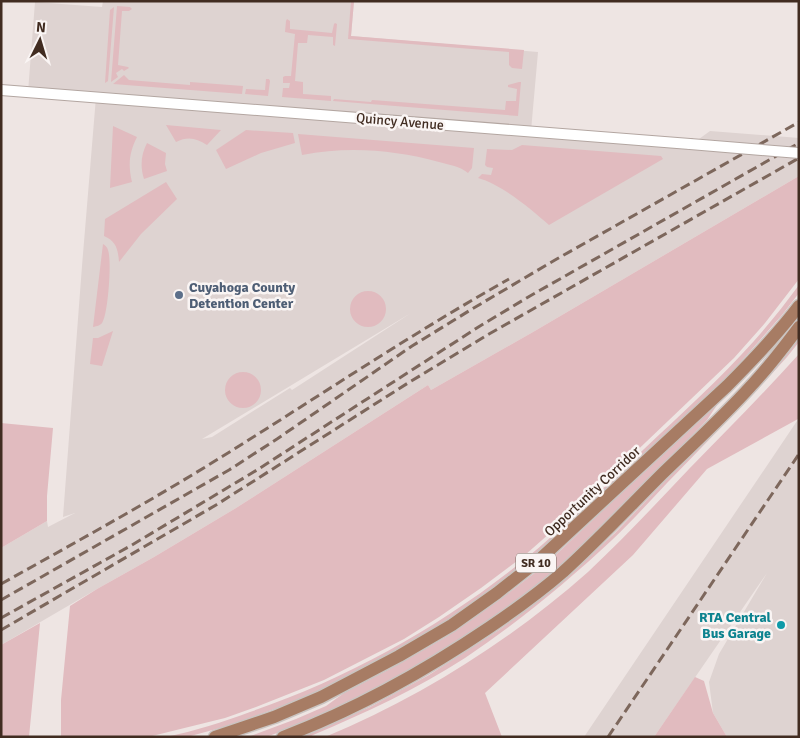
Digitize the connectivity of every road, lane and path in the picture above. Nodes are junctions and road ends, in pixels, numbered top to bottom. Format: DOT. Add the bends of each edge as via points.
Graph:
graph roads {
  1 [pos="1,90"];
  2 [pos="799,153"];
  3 [pos="799,306"];
  4 [pos="799,327"];
  5 [pos="215,737"];
  6 [pos="283,737"];
  1 -- 2 [label="street, Quincy Avenue, bridge"];
  3 -- 5 [label="main road, Opportunity Corridor / SR 10" via="727,386 540,559 497,593 452,625 321,697"];
  4 -- 6 [label="main road, SR 10" via="752,385 561,574 510,613 408,679"];
}
